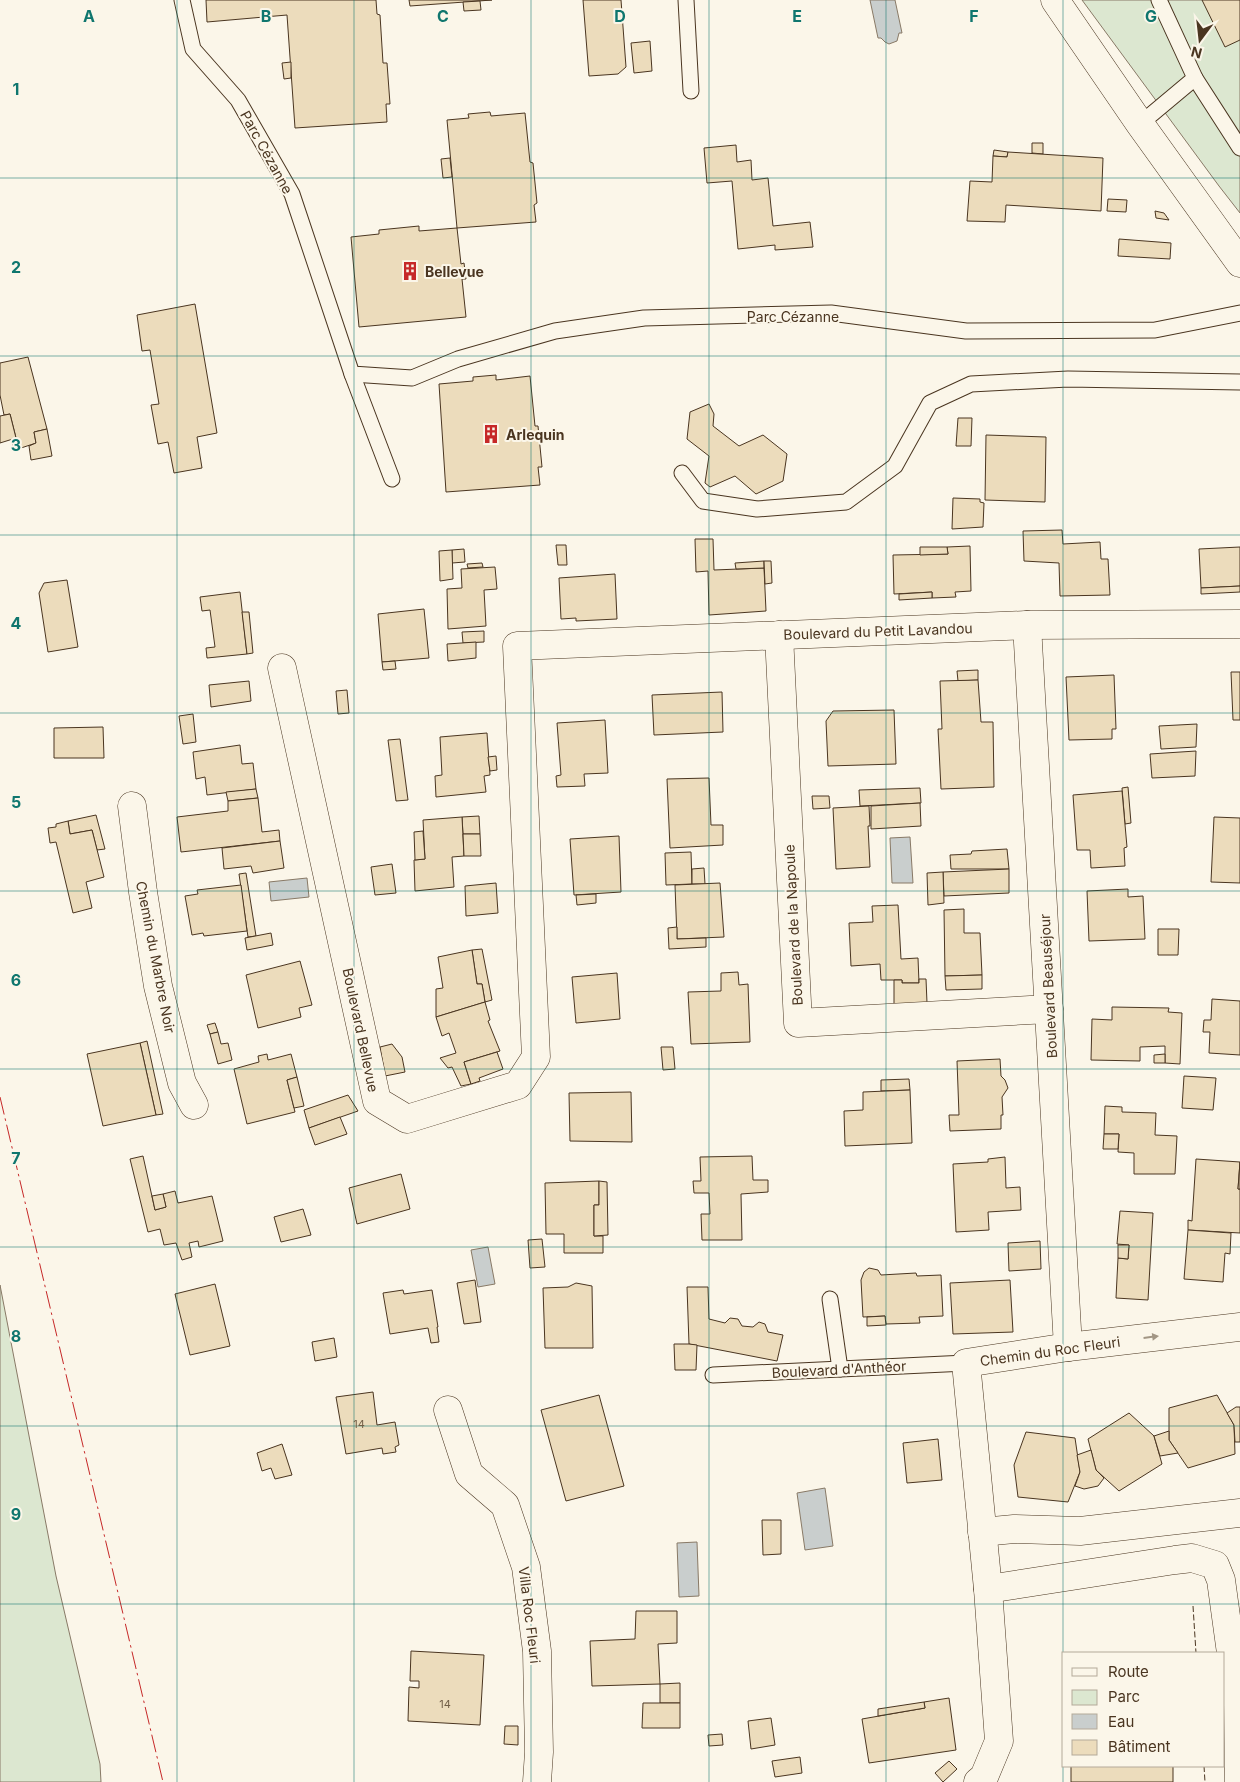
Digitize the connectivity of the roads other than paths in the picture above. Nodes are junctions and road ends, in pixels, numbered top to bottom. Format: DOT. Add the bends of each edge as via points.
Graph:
graph roads {
  1 [pos="182,0"];
  2 [pos="686,0"];
  3 [pos="1055,0"];
  4 [pos="1159,0"];
  5 [pos="1195,78"];
  6 [pos="691,90"];
  7 [pos="1140,124"];
  8 [pos="1240,148"];
  9 [pos="1240,263"];
  10 [pos="1240,313"];
  11 [pos="352,374"];
  12 [pos="1240,382"];
  13 [pos="682,473"];
  14 [pos="392,479"];
  15 [pos="1240,624"];
  16 [pos="1027,625"];
  17 [pos="779,635"];
  18 [pos="517,646"];
  19 [pos="282,668"];
  20 [pos="132,806"];
  21 [pos="1049,1009"];
  22 [pos="194,1105"];
  23 [pos="830,1299"];
  24 [pos="1240,1327"];
  25 [pos="1068,1347"];
  26 [pos="966,1362"];
  27 [pos="840,1369"];
  28 [pos="712,1375"];
  29 [pos="448,1410"];
  30 [pos="1240,1513"];
  31 [pos="982,1532"];
  32 [pos="988,1589"];
  33 [pos="537,1782"];
  34 [pos="978,1782"];
  35 [pos="1239,1782"];
  1 -- 11 [label="lane, Parc Cézanne" via="193,49 238,100 292,194"];
  2 -- 6 [label="lane"];
  3 -- 7 [label="street"];
  4 -- 5 [label="lane"];
  5 -- 7 [label="lane"];
  5 -- 8 [label="lane"];
  7 -- 9 [label="street"];
  10 -- 11 [label="lane, Parc Cézanne" via="1155,330 966,331 831,314 644,318 554,330 412,378"];
  11 -- 14 [label="lane, Parc Cézanne"];
  12 -- 13 [label="lane" via="1068,379 971,384 930,403 895,466 846,502 757,509 703,501"];
  15 -- 16 [label="street, Boulevard du Petit Lavandou"];
  16 -- 17 [label="street, Boulevard du Petit Lavandou"];
  16 -- 21 [label="street, Boulevard Beauséjour"];
  17 -- 18 [label="street, Boulevard du Petit Lavandou"];
  17 -- 21 [label="street, Boulevard de la Napoule" via="798,1023"];
  18 -- 19 [label="street, Boulevard Bellevue" via="536,1057 518,1085 408,1119 377,1101"];
  20 -- 22 [label="street, Chemin du Marbre Noir" via="158,986 182,1082"];
  21 -- 25 [label="street, Boulevard Beauséjour"];
  23 -- 27 [label="lane"];
  25 -- 24 [label="street, Chemin du Roc Fleuri, one-way"];
  25 -- 26 [label="street, Chemin du Roc Fleuri"];
  26 -- 27 [label="lane, Boulevard d'Anthéor"];
  26 -- 31 [label="street, Chemin du Roc Fleuri"];
  27 -- 28 [label="lane, Boulevard d'Anthéor"];
  29 -- 33 [label="street, Villa Roc Fleuri" via="470,1474 505,1505 526,1567 537,1651"];
  30 -- 31 [label="street" via="1080,1531 1014,1529"];
  31 -- 32 [label="street, Chemin du Roc Fleuri"];
  32 -- 34 [label="street, Chemin du Roc Fleuri" via="998,1741 984,1777"];
  32 -- 35 [label="street" via="1192,1558 1215,1565 1238,1704"];
}
